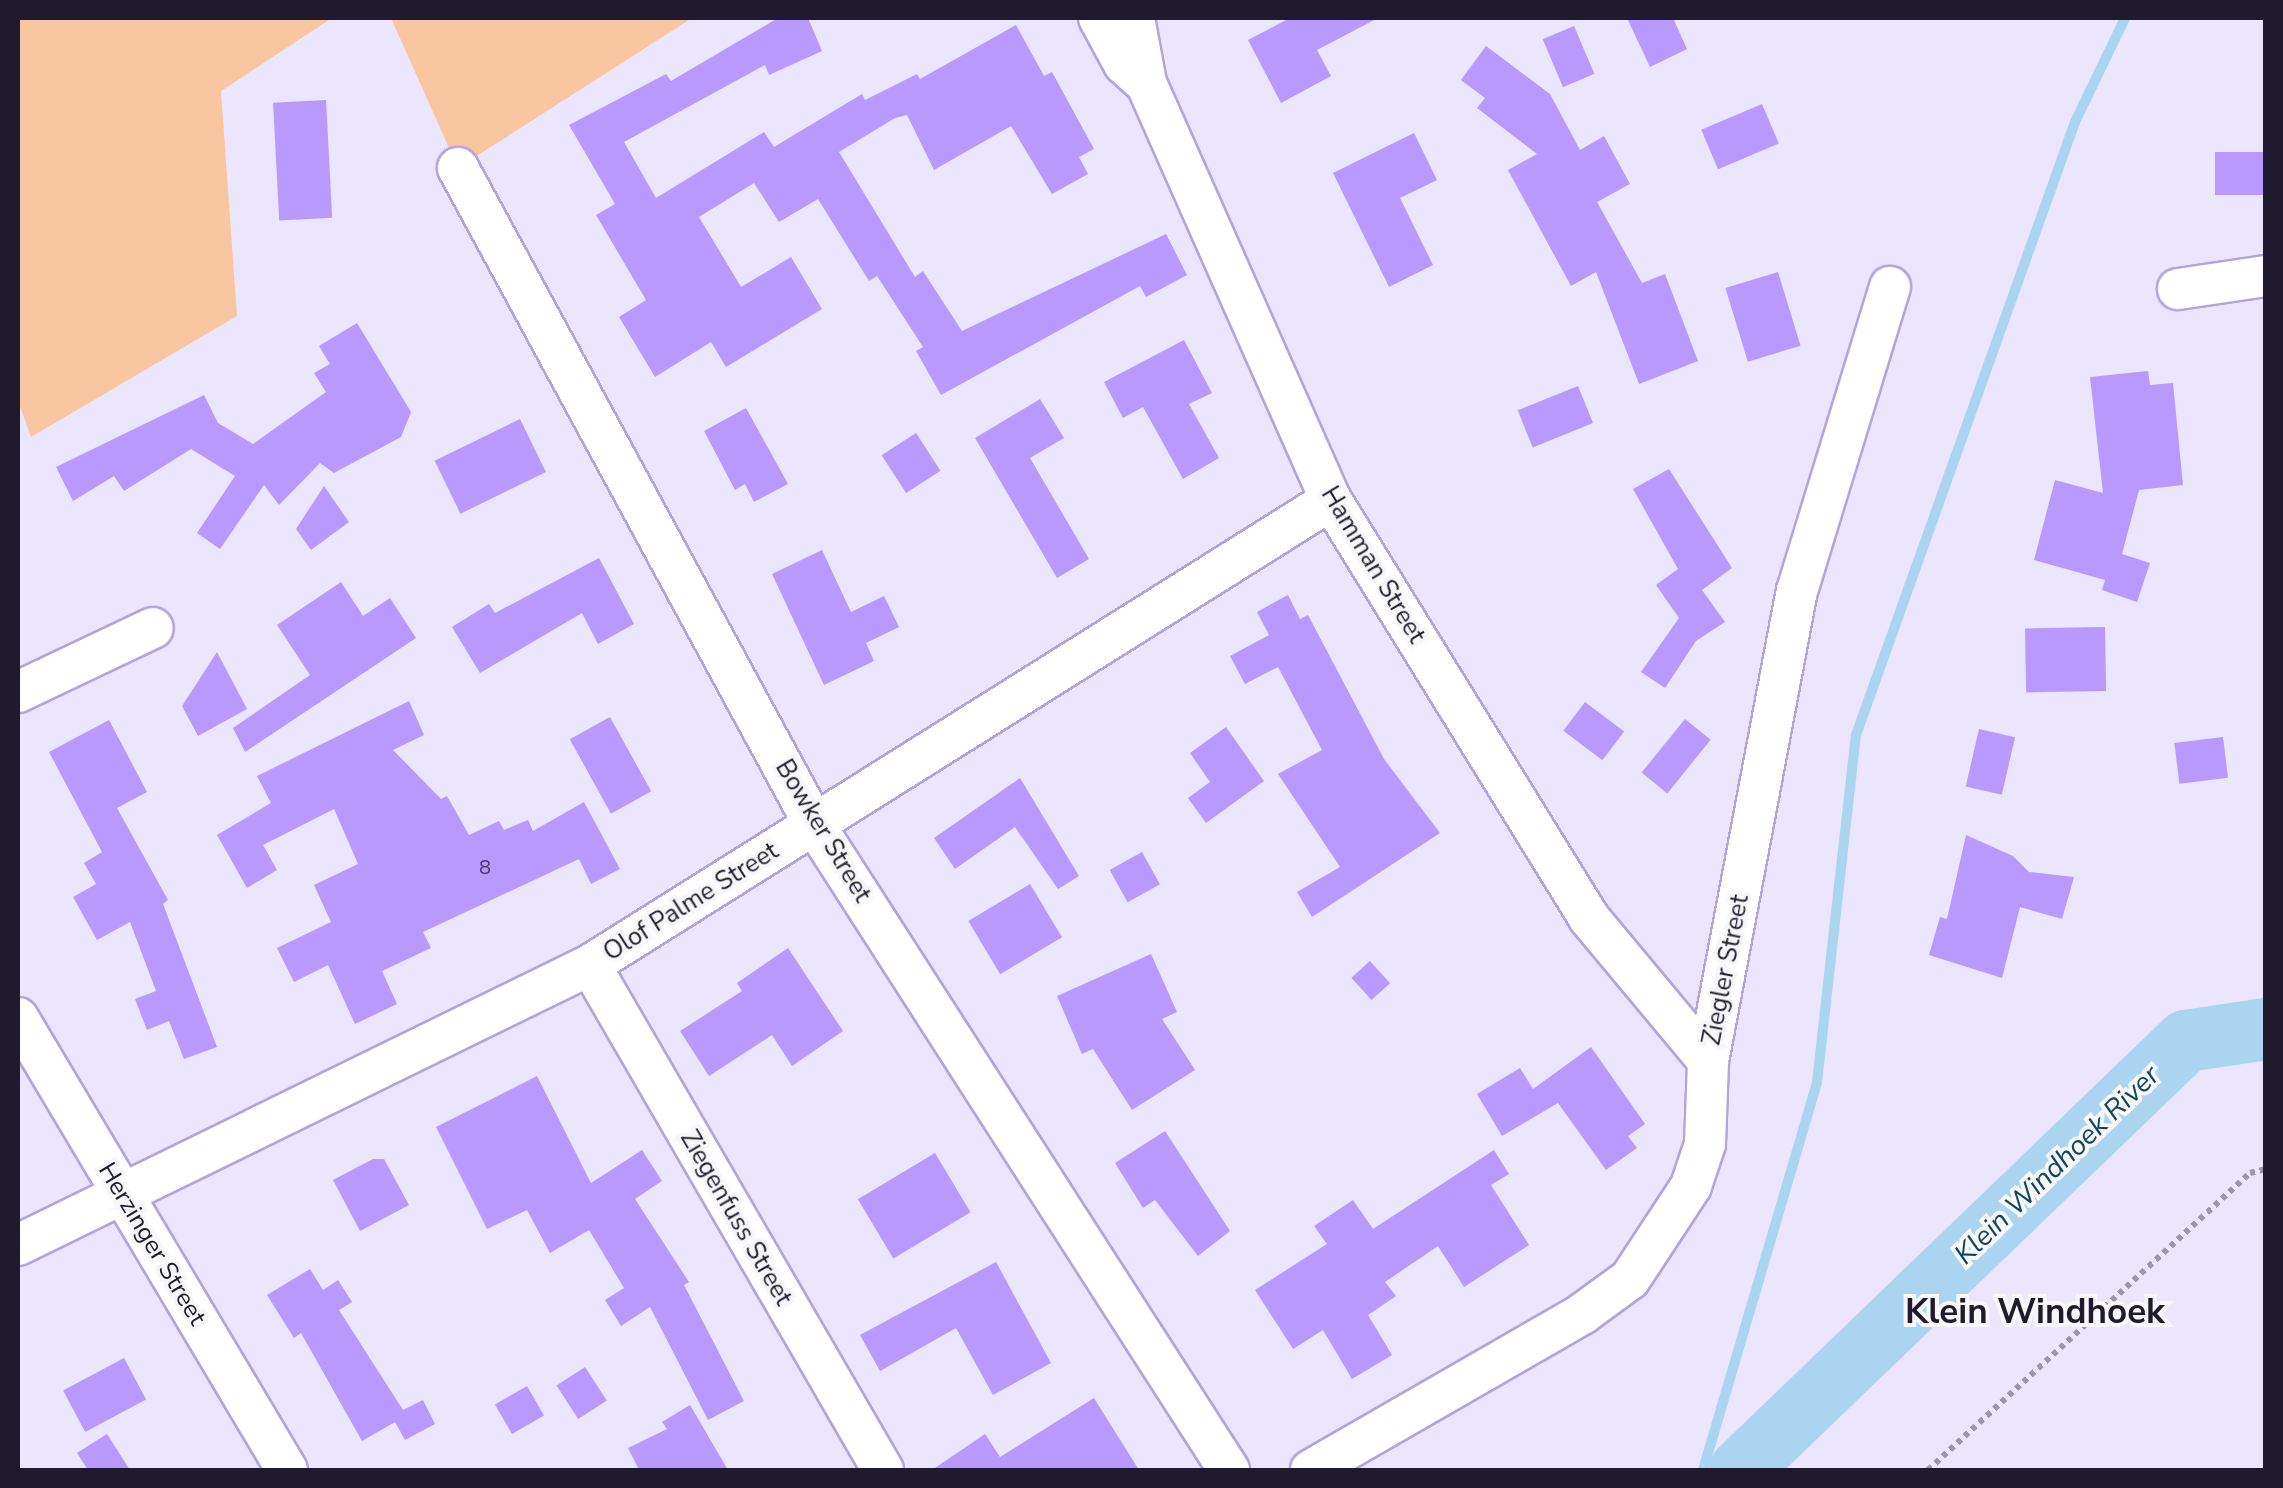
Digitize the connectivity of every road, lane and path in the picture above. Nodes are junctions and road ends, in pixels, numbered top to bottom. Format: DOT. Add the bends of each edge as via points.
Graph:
graph roads {
  1 [pos="1099,18"];
  2 [pos="1134,18"];
  3 [pos="1146,83"];
  4 [pos="458,168"];
  5 [pos="2266,276"];
  6 [pos="1890,287"];
  7 [pos="2178,289"];
  8 [pos="1331,500"];
  9 [pos="153,628"];
  10 [pos="18,692"];
  11 [pos="814,824"];
  12 [pos="590,965"];
  13 [pos="18,1018"];
  14 [pos="1708,1061"];
  15 [pos="2266,1170"];
  16 [pos="122,1193"];
  17 [pos="18,1245"];
  18 [pos="287,1470"];
  19 [pos="883,1470"];
  20 [pos="1229,1470"];
  21 [pos="1311,1470"];
  22 [pos="1928,1470"];
  1 -- 3 [label="street" via="1124,64"];
  2 -- 3 [label="street, Hamman Street"];
  3 -- 8 [label="street, Hamman Street"];
  4 -- 11 [label="street, Bowker Street"];
  5 -- 7 [label="street"];
  6 -- 14 [label="street, Ziegler Street" via="1797,591"];
  8 -- 11 [label="street, Olof Palme Street"];
  8 -- 14 [label="street, Hamman Street" via="1589,918"];
  9 -- 10 [label="street"];
  11 -- 12 [label="street, Olof Palme Street"];
  11 -- 20 [label="street, Bowker Street"];
  12 -- 16 [label="street, Olof Palme Street"];
  12 -- 19 [label="street, Ziegenfuss Street"];
  13 -- 16 [label="street, Herzinger Street"];
  14 -- 21 [label="street, Ziegler Street" via="1705,1144 1691,1186 1630,1279 1582,1314"];
  15 -- 22 [label="path" via="2250,1173"];
  16 -- 17 [label="street, Olof Palme Street"];
  16 -- 18 [label="street, Herzinger Street"];
}
